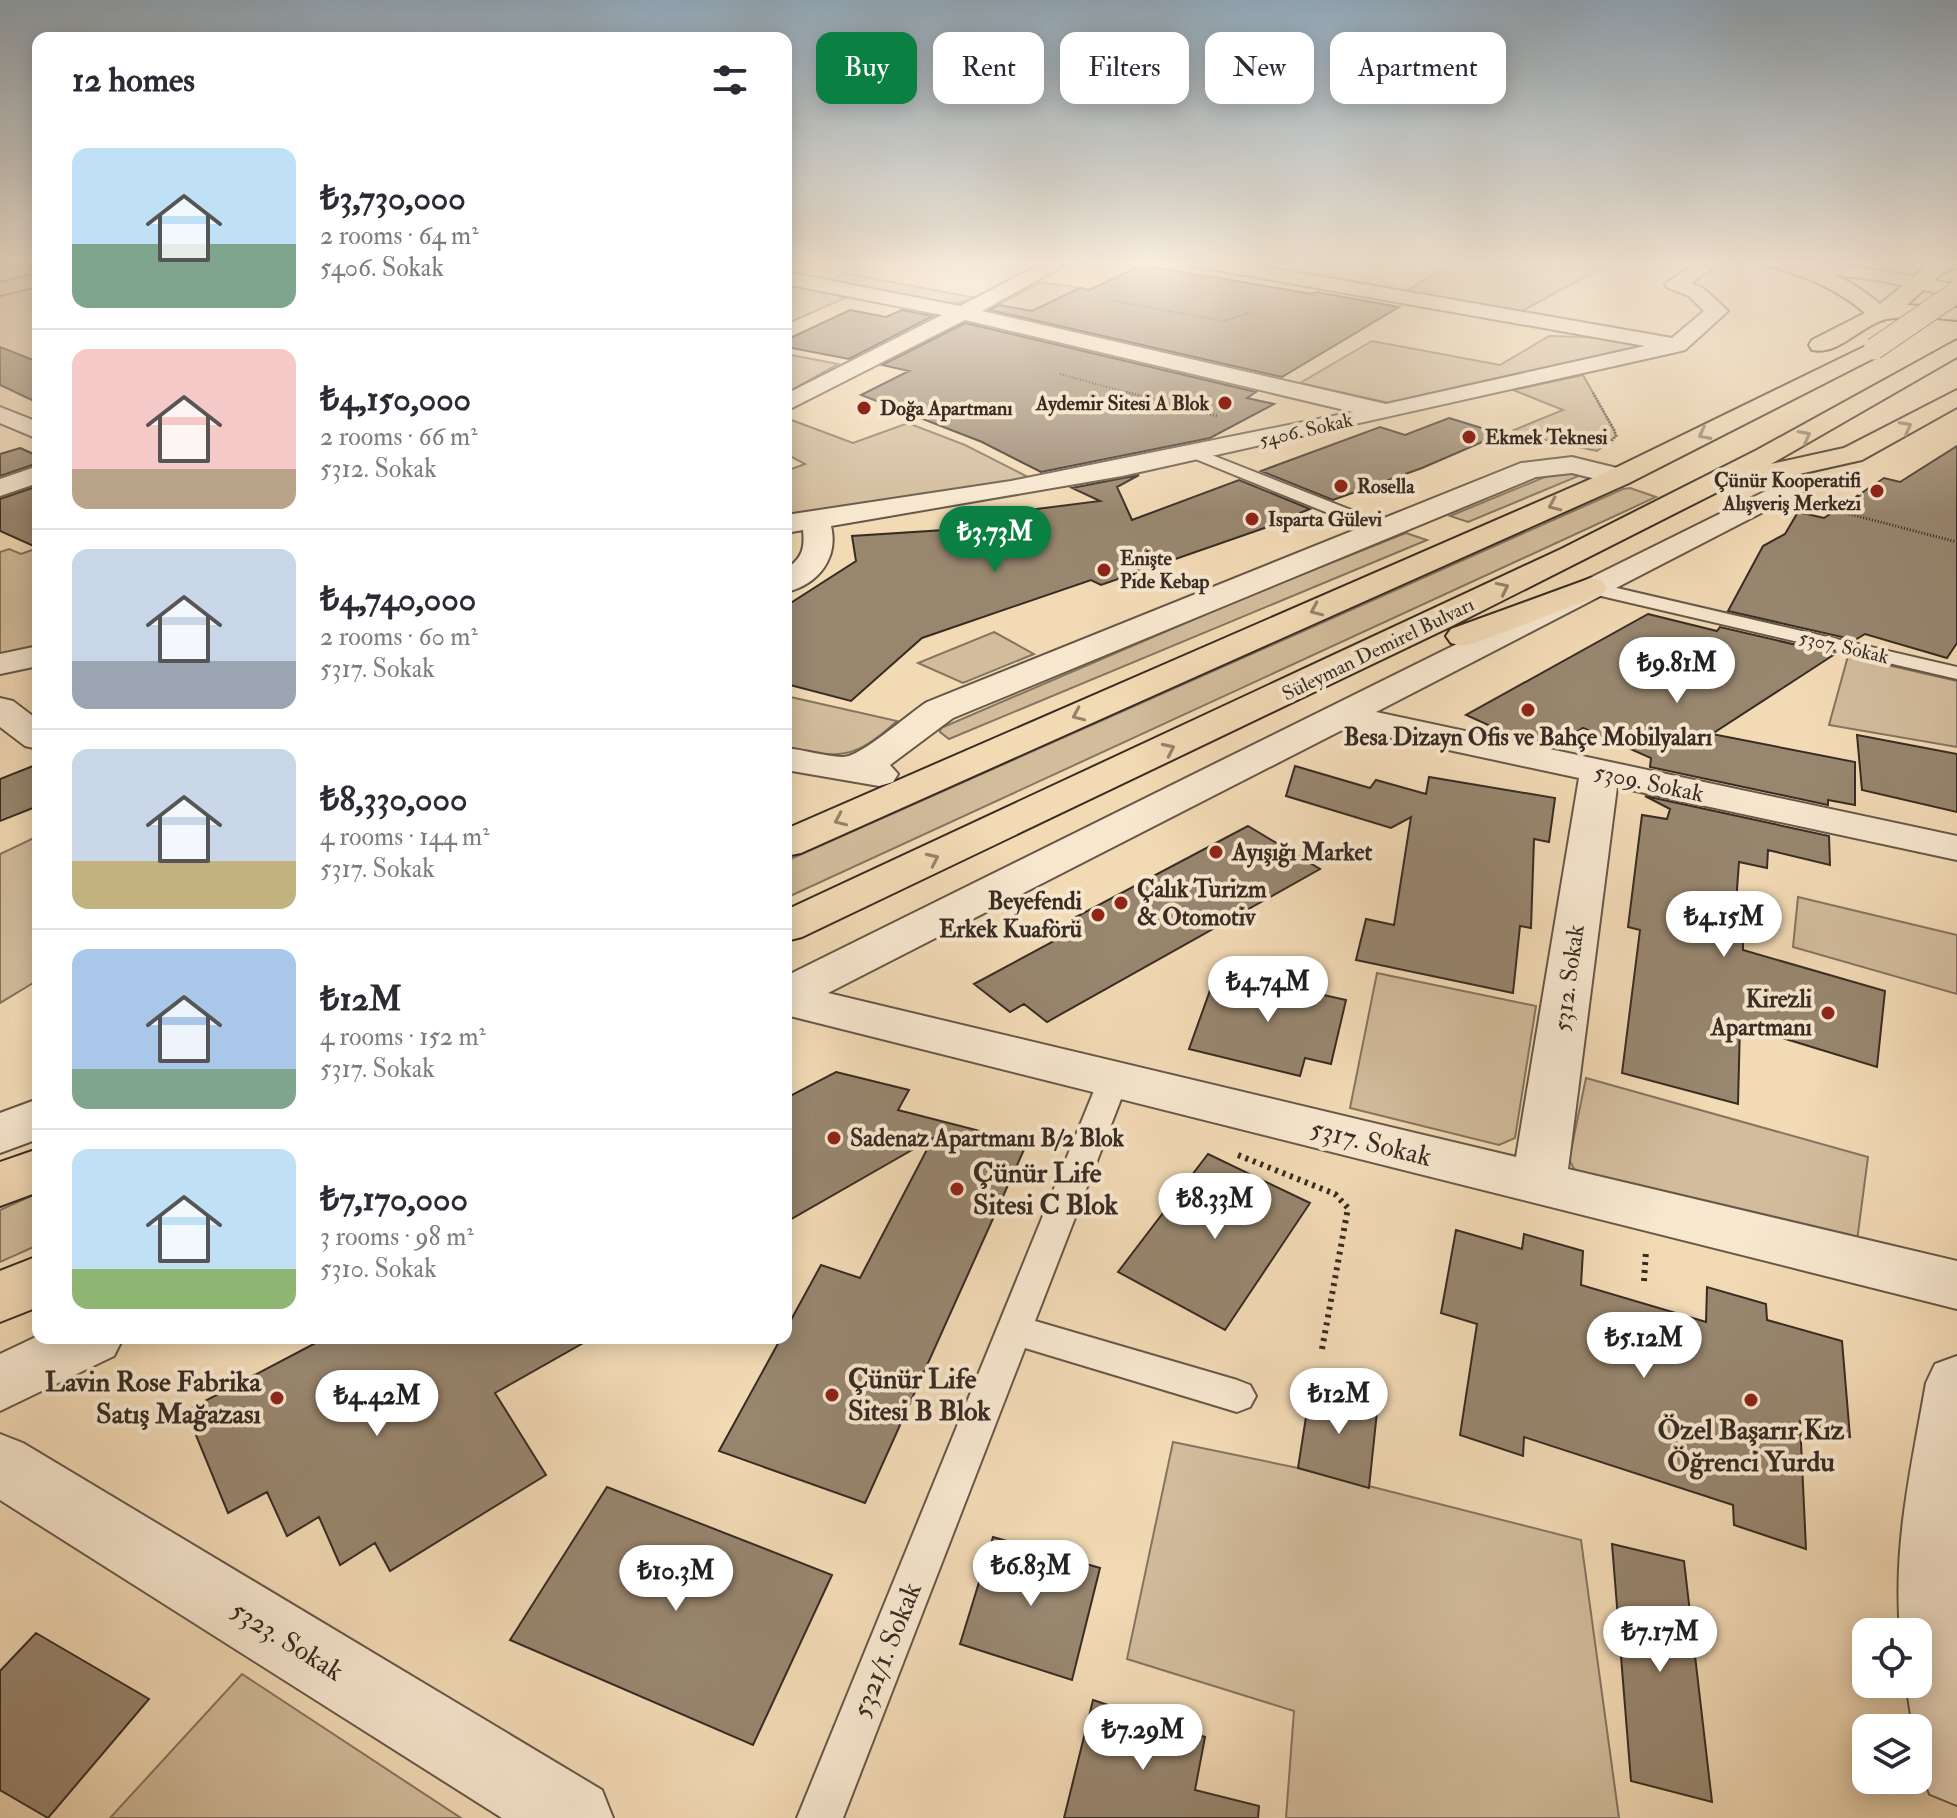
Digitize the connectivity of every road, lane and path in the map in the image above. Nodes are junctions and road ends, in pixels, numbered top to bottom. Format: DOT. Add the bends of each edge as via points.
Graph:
graph roads {
  1 [pos="902,345"];
  2 [pos="1104,345"];
  3 [pos="1677,345"];
  4 [pos="1820,345"];
  5 [pos="1880,345"];
  6 [pos="1957,347"];
  7 [pos="1801,355"];
  8 [pos="1580,367"];
  9 [pos="1060,374"];
  10 [pos="1957,397"];
  11 [pos="792,401"];
  12 [pos="1384,413"];
  13 [pos="0,414"];
  14 [pos="1226,418"];
  15 [pos="1677,421"];
  16 [pos="32,428"];
  17 [pos="1199,455"];
  18 [pos="1650,461"];
  19 [pos="1572,465"];
  20 [pos="32,476"];
  21 [pos="1619,477"];
  22 [pos="1711,485"];
  23 [pos="0,488"];
  24 [pos="1777,493"];
  25 [pos="1418,515"];
  26 [pos="800,522"];
  27 [pos="1383,529"];
  28 [pos="1479,538"];
  29 [pos="1957,542"];
  30 [pos="792,580"];
  31 [pos="1591,588"];
  32 [pos="32,657"];
  33 [pos="0,664"];
  34 [pos="1957,673"];
  35 [pos="0,709"];
  36 [pos="1341,716"];
  37 [pos="1206,731"];
  38 [pos="32,733"];
  39 [pos="792,760"];
  40 [pos="850,770"];
  41 [pos="1599,772"];
  42 [pos="929,781"];
  43 [pos="792,841"];
  44 [pos="1957,848"];
  45 [pos="792,924"];
  46 [pos="792,994"];
  47 [pos="792,999"];
  48 [pos="1113,1081"];
  49 [pos="32,1121"];
  50 [pos="0,1134"];
  51 [pos="1226,1150"];
  52 [pos="32,1172"];
  53 [pos="1539,1184"];
  54 [pos="0,1185"];
  55 [pos="32,1283"];
  56 [pos="1957,1285"];
  57 [pos="0,1298"];
  58 [pos="1014,1330"];
  59 [pos="81,1344"];
  60 [pos="1322,1349"];
  61 [pos="1957,1383"];
  62 [pos="0,1384"];
  63 [pos="1237,1396"];
  64 [pos="0,1464"];
  65 [pos="1957,1767"];
  66 [pos="574,1818"];
  67 [pos="820,1818"];
  1 -- 11 [label="street"];
  2 -- 12 [label="street"];
  3 -- 8 [label="street, 5406. Sokak"];
  4 -- 7 [label="highway"];
  5 -- 18 [label="highway, one-way, bridge"];
  22 -- 6 [label="highway, Süleyman Demirel Bulvarı, one-way"];
  8 -- 12 [label="street, 5406. Sokak"];
  8 -- 19 [label="path" via="1616,436"];
  9 -- 14 [label="path"];
  22 -- 10 [label="highway, one-way" via="1853,454"];
  12 -- 17 [label="street, 5406. Sokak"];
  13 -- 16 [label="street"];
  15 -- 18 [label="highway" via="1662,435"];
  17 -- 26 [label="street, 5406. Sokak"];
  17 -- 27 [label="lane"];
  18 -- 21 [label="highway"];
  19 -- 21 [label="street"];
  19 -- 25 [label="street" via="1531,469"];
  20 -- 23 [label="street"];
  21 -- 28 [label="highway, one-way"];
  37 -- 22 [label="highway, Süleyman Demirel Bulvarı, one-way"];
  24 -- 29 [label="path"];
  24 -- 31 [label="street"];
  25 -- 27 [label="street"];
  25 -- 28 [label="street"];
  26 -- 30 [label="street" via="819,545 817,559"];
  27 -- 40 [label="street" via="940,710 885,753"];
  28 -- 42 [label="highway, one-way"];
  31 -- 34 [label="lane, 5307. Sokak"];
  31 -- 36 [label="street"];
  31 -- 37 [label="highway"];
  32 -- 33 [label="street"];
  35 -- 38 [label="street"];
  36 -- 41 [label="street, 5309. Sokak"];
  36 -- 46 [label="street"];
  45 -- 37 [label="highway, Süleyman Demirel Bulvarı, one-way"];
  39 -- 40 [label="street"];
  40 -- 42 [label="street"];
  41 -- 44 [label="street, 5309. Sokak"];
  41 -- 53 [label="street, 5312. Sokak"];
  42 -- 43 [label="highway, one-way"];
  47 -- 48 [label="street, 5317. Sokak"];
  48 -- 53 [label="street, 5317. Sokak"];
  48 -- 58 [label="lane, 5321/1. Sokak"];
  49 -- 50 [label="street"];
  51 -- 60 [label="path" via="1335,1194 1348,1208"];
  52 -- 54 [label="highway"];
  53 -- 56 [label="street, 5317. Sokak"];
  55 -- 57 [label="highway"];
  58 -- 63 [label="lane"];
  58 -- 67 [label="lane, 5321/1. Sokak"];
  59 -- 62 [label="street"];
  61 -- 65 [label="street" via="1932,1550 1932,1595"];
  64 -- 66 [label="street, 5323. Sokak"];
}
